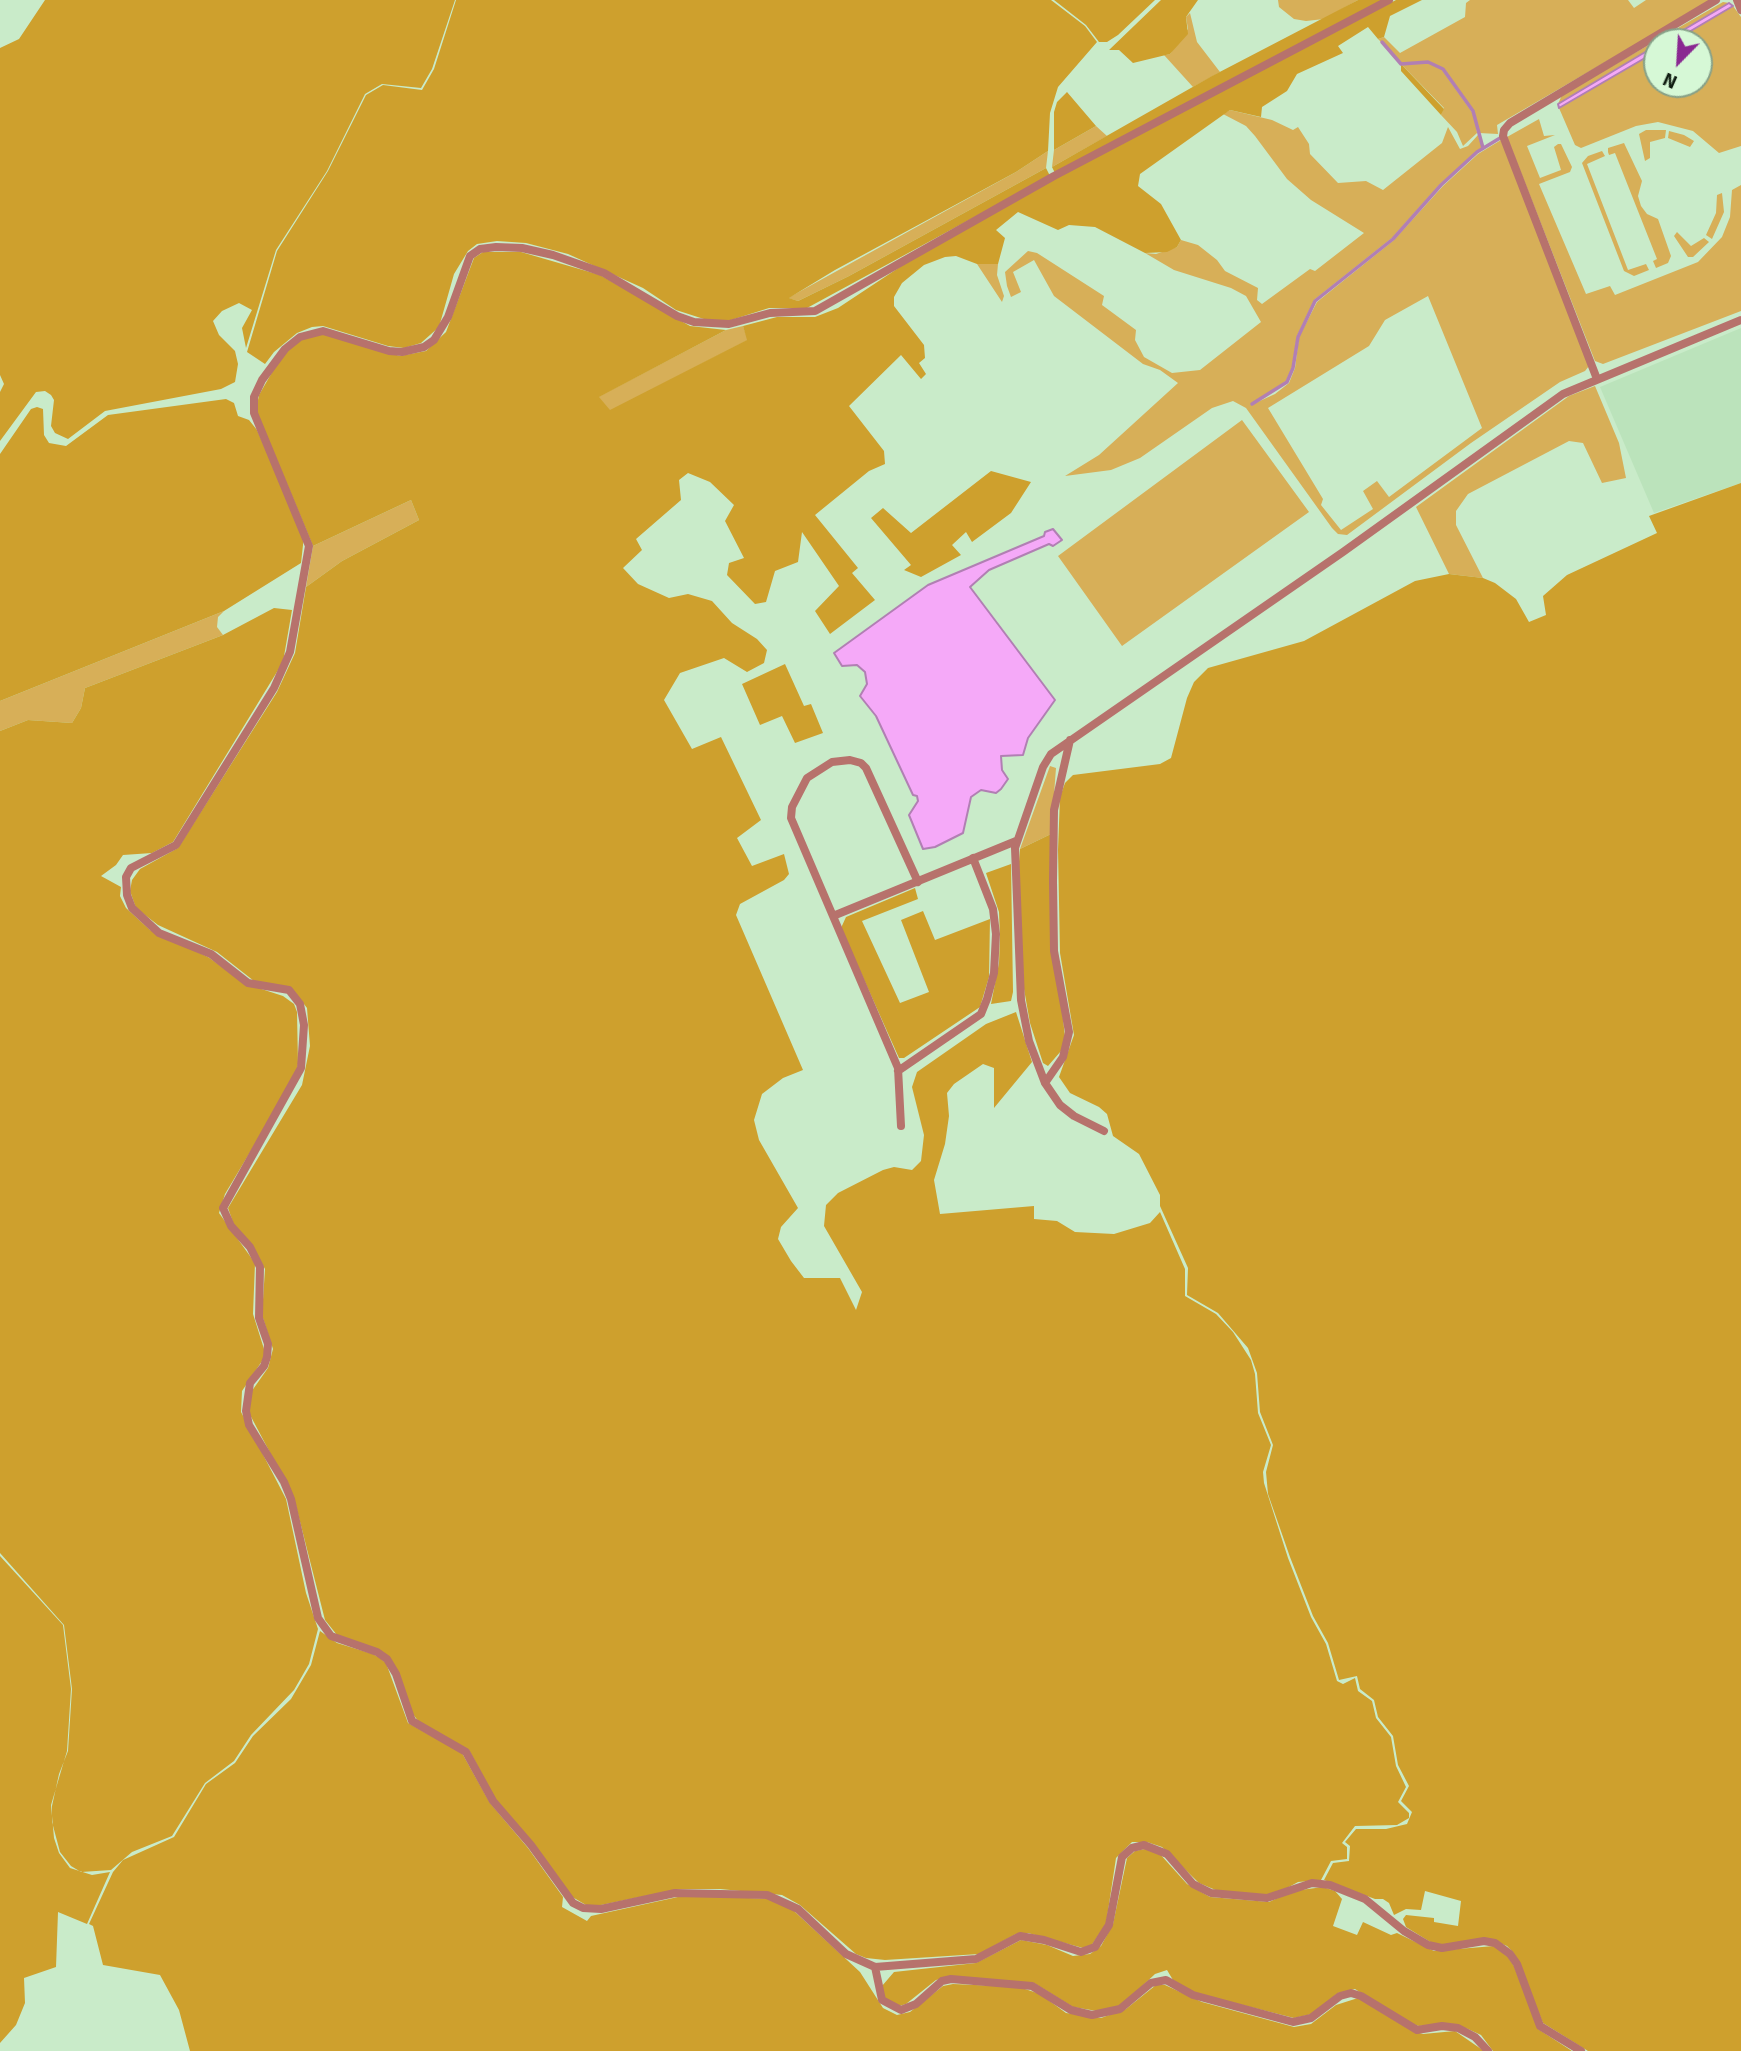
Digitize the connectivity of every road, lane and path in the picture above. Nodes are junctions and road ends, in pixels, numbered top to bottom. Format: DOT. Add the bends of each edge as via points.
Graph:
graph roads {
  1 [pos="1389,0"];
  2 [pos="1716,0"];
  3 [pos="1737,0"];
  4 [pos="1741,10"];
  5 [pos="1741,320"];
  6 [pos="1597,379"];
  7 [pos="1071,738"];
  8 [pos="1016,841"];
  9 [pos="974,858"];
  10 [pos="918,882"];
  11 [pos="833,916"];
  12 [pos="898,1071"];
  13 [pos="1045,1083"];
  14 [pos="901,1126"];
  15 [pos="1104,1131"];
  16 [pos="875,1967"];
  17 [pos="1488,2051"];
  18 [pos="1581,2051"];
  1 -- 16 [label="street" via="1054,176 815,311 770,313 729,324 694,322 604,274 522,248 496,247 470,256 448,317 424,347 388,351 323,331 300,337 285,349 254,397 254,413 309,546 290,652 274,688 176,845 143,859 126,877 132,908 159,933 211,954 248,983 289,990 300,1004 304,1025 301,1068 223,1208 260,1267 259,1318 268,1345 264,1366 250,1383 249,1425 291,1499 318,1618 325,1630 338,1640 387,1659 412,1721 466,1752 493,1801 573,1903 601,1909 675,1893 767,1895 798,1909 846,1954"];
  2 -- 6 [label="street" via="1504,130"];
  3 -- 4 [label="street"];
  5 -- 6 [label="street"];
  6 -- 7 [label="street" via="1563,394 1206,648"];
  7 -- 8 [label="street" via="1043,767"];
  7 -- 13 [label="street" via="1054,810 1053,869 1054,951 1069,1032 1063,1057"];
  8 -- 9 [label="street"];
  8 -- 13 [label="street" via="1014,902 1021,1000 1029,1041"];
  9 -- 10 [label="street"];
  9 -- 12 [label="street" via="993,909 996,934 987,999 981,1014"];
  10 -- 11 [label="street"];
  10 -- 11 [label="street" via="866,768 850,760 832,762 807,778 791,818"];
  11 -- 12 [label="street"];
  12 -- 14 [label="street"];
  13 -- 15 [label="street" via="1060,1105"];
  16 -- 17 [label="street" via="882,2000 901,2010 951,1979 1032,1986 1071,2010 1092,2015 1120,2009 1151,1983 1166,1979 1194,1995 1293,2022 1311,2018 1351,1993 1418,2030 1458,2028"];
  16 -- 18 [label="street" via="976,1959 1020,1936 1087,1951 1095,1947 1109,1925 1122,1857 1144,1845 1167,1854 1193,1884 1211,1893 1267,1898 1312,1882 1330,1885 1365,1899 1427,1945 1494,1943 1517,1964 1540,2026"];
}
